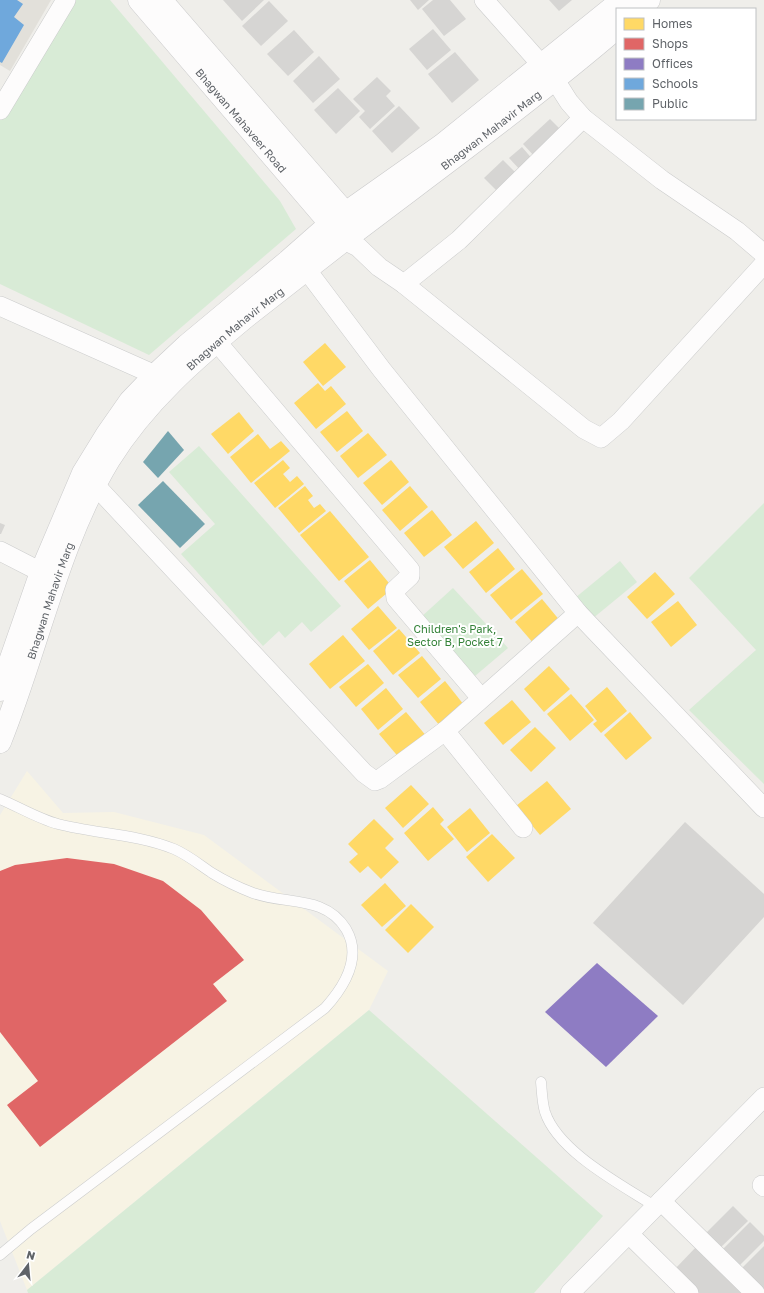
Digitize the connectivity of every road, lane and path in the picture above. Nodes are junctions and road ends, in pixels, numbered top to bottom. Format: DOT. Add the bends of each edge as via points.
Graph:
graph roads {
  1 [pos="66,0"];
  2 [pos="139,0"];
  3 [pos="161,0"];
  4 [pos="484,0"];
  5 [pos="622,0"];
  6 [pos="650,0"];
  7 [pos="640,8"];
  8 [pos="616,29"];
  9 [pos="541,64"];
  10 [pos="555,80"];
  11 [pos="0,110"];
  12 [pos="583,118"];
  13 [pos="337,218"];
  14 [pos="352,234"];
  15 [pos="764,254"];
  16 [pos="764,264"];
  17 [pos="306,269"];
  18 [pos="404,284"];
  19 [pos="0,306"];
  20 [pos="216,341"];
  21 [pos="155,375"];
  22 [pos="96,486"];
  23 [pos="0,551"];
  24 [pos="49,574"];
  25 [pos="578,613"];
  26 [pos="0,690"];
  27 [pos="481,698"];
  28 [pos="444,731"];
  29 [pos="0,742"];
  30 [pos="0,799"];
  31 [pos="764,808"];
  32 [pos="523,828"];
  33 [pos="540,1082"];
  34 [pos="764,1097"];
  35 [pos="658,1204"];
  36 [pos="629,1234"];
  37 [pos="0,1255"];
  38 [pos="570,1293"];
  39 [pos="689,1293"];
  40 [pos="755,1293"];
  1 -- 11 [label="street"];
  2 -- 13 [label="street, Bhagwan Mahaveer Road"];
  3 -- 13 [label="street, Bhagwan Mahaveer Road"];
  4 -- 9 [label="street"];
  5 -- 9 [label="street, Bhagwan Mahavir Marg"];
  6 -- 7 [label="street"];
  8 -- 10 [label="street, Bhagwan Mahavir Marg"];
  9 -- 10 [label="street"];
  9 -- 13 [label="street, Bhagwan Mahavir Marg" via="442,145"];
  10 -- 12 [label="street"];
  10 -- 14 [label="street, Bhagwan Mahavir Marg"];
  12 -- 15 [label="street" via="662,180 737,231"];
  12 -- 18 [label="street" via="459,240"];
  13 -- 14 [label="street, Bhagwan Mahaveer Road"];
  13 -- 21 [label="street, Bhagwan Mahavir Marg"];
  14 -- 17 [label="street, Bhagwan Mahavir Marg"];
  14 -- 18 [label="street" via="353,243"];
  16 -- 18 [label="street" via="621,421 601,438 584,429"];
  17 -- 20 [label="street, Bhagwan Mahavir Marg"];
  17 -- 25 [label="street" via="382,370"];
  19 -- 21 [label="street"];
  20 -- 22 [label="street, Bhagwan Mahavir Marg" via="141,414 110,459"];
  20 -- 27 [label="street" via="410,570 410,576 395,590 396,598"];
  21 -- 24 [label="street, Bhagwan Mahavir Marg" via="130,401 83,474"];
  22 -- 24 [label="street, Bhagwan Mahavir Marg" via="75,530"];
  22 -- 28 [label="street" via="369,777 375,781 380,779"];
  23 -- 24 [label="street"];
  24 -- 26 [label="street, Bhagwan Mahavir Marg"];
  24 -- 29 [label="street, Bhagwan Mahavir Marg" via="26,674"];
  25 -- 27 [label="street"];
  25 -- 31 [label="street"];
  27 -- 28 [label="street"];
  28 -- 32 [label="street"];
  30 -- 37 [label="lane" via="58,824 118,834 173,849 214,874 254,893 319,906 339,921 346,930 352,946 352,957 348,977 340,992 325,1008"];
  33 -- 35 [label="lane" via="546,1112 564,1141 581,1156"];
  34 -- 35 [label="street"];
  35 -- 36 [label="street"];
  35 -- 40 [label="street"];
  36 -- 38 [label="street"];
  36 -- 39 [label="street"];
}
